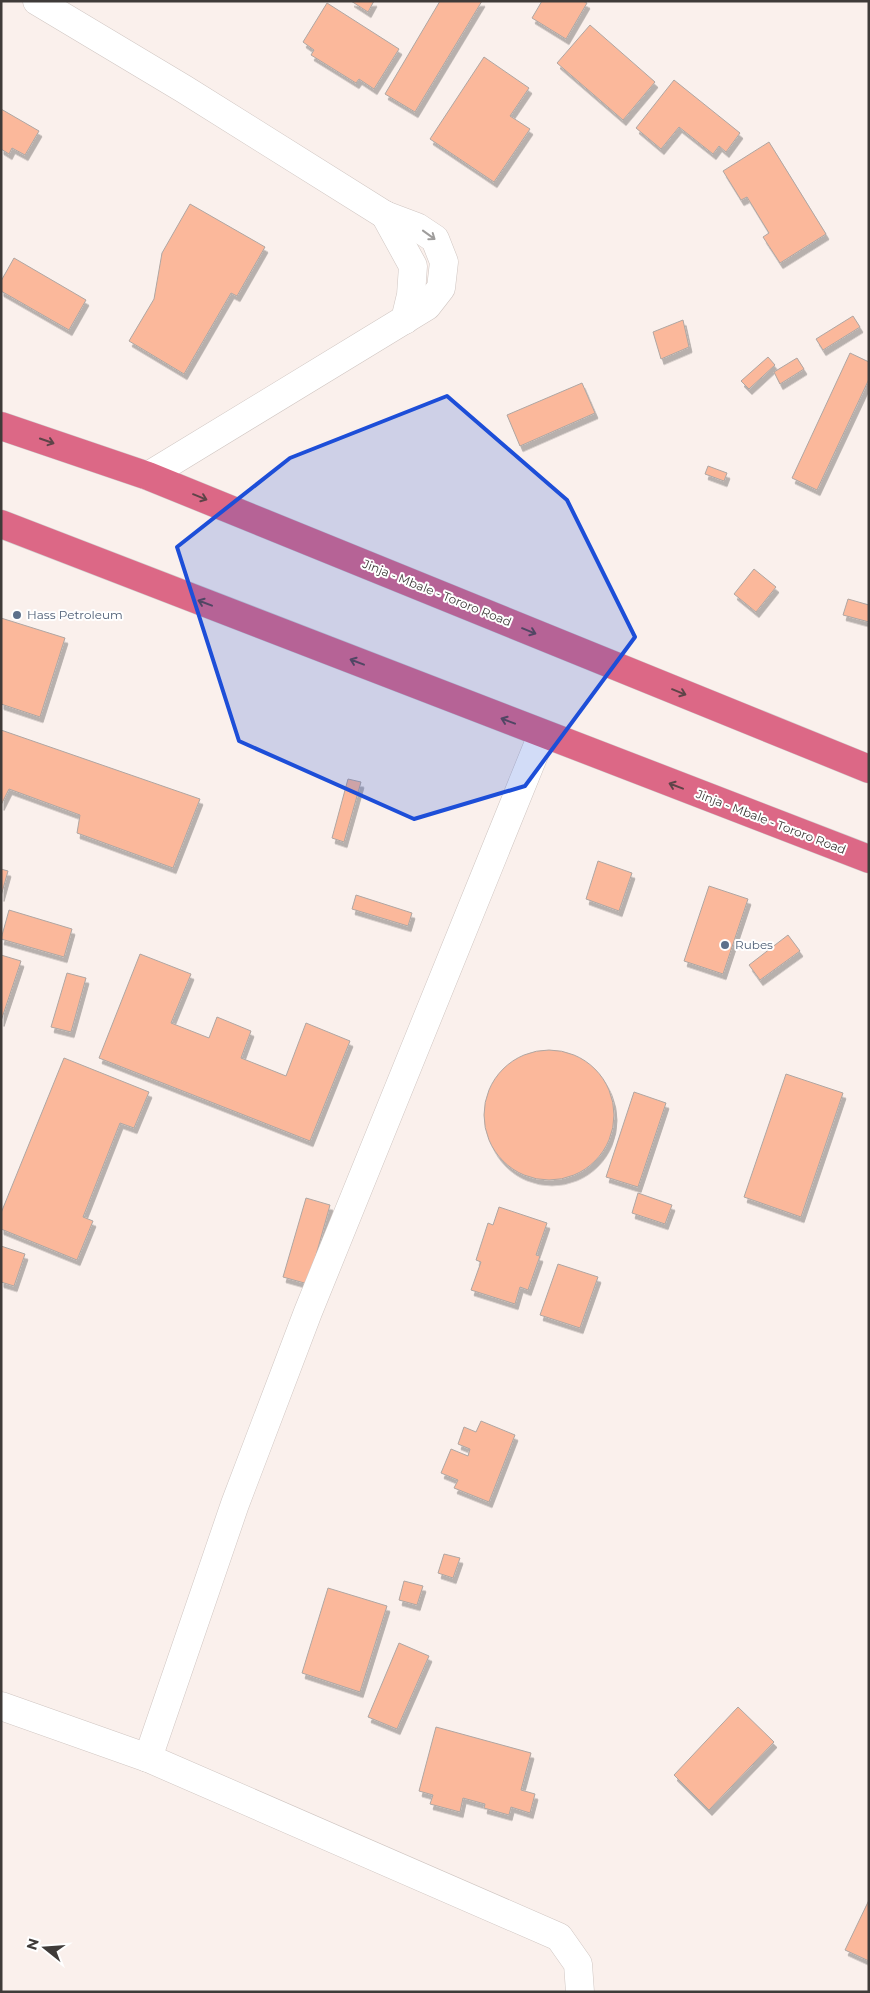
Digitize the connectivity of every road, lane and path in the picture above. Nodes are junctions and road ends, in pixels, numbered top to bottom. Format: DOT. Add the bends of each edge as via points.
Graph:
graph roads {
  1 [pos="37,1"];
  2 [pos="1,426"];
  3 [pos="148,476"];
  4 [pos="1,524"];
  5 [pos="542,734"];
  6 [pos="869,769"];
  7 [pos="869,859"];
  8 [pos="1,1706"];
  9 [pos="148,1758"];
  10 [pos="580,1992"];
  1 -- 3 [label="street" via="385,214 417,227 435,239 444,262 441,288 427,306"];
  2 -- 3 [label="highway, Jinja - Mbale - Tororo Road, one-way"];
  3 -- 6 [label="highway, Jinja - Mbale - Tororo Road, one-way"];
  5 -- 4 [label="highway, Jinja - Mbale - Tororo Road, one-way"];
  7 -- 5 [label="highway, Jinja - Mbale - Tororo Road, one-way"];
  5 -- 9 [label="street" via="308,1312 235,1504"];
  8 -- 9 [label="street"];
  9 -- 10 [label="street" via="559,1937 578,1964"];
}
